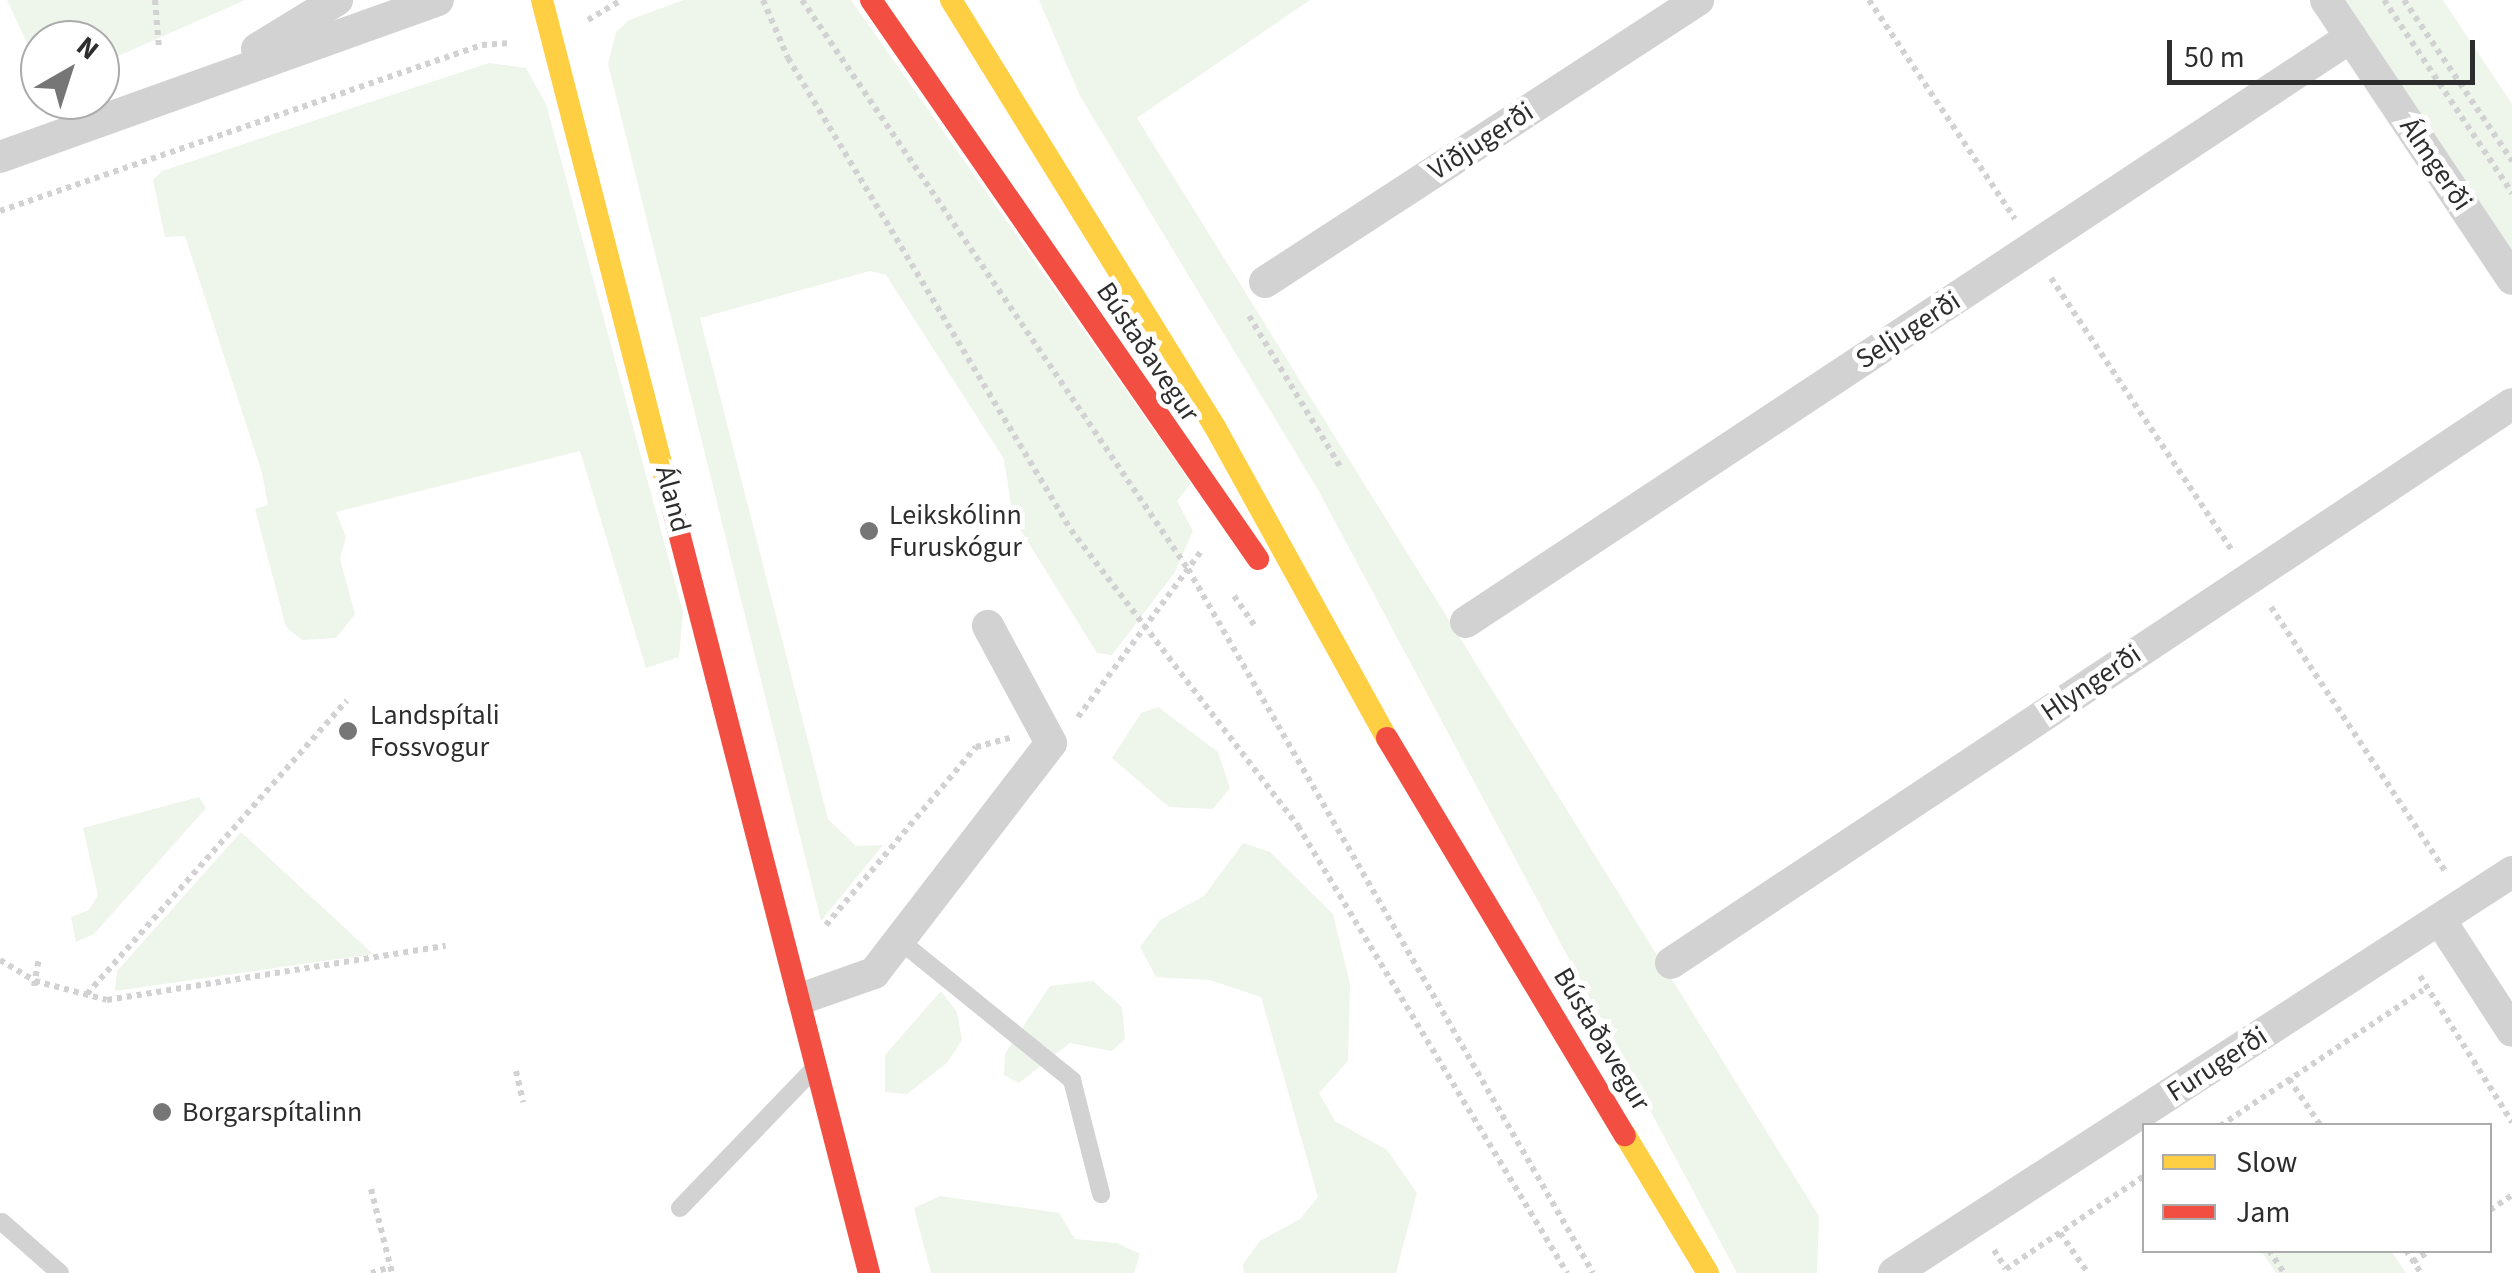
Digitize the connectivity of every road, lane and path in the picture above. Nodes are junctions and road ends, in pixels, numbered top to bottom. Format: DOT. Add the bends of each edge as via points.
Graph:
graph roads {
  1 [pos="155,0"];
  2 [pos="337,0"];
  3 [pos="438,0"];
  4 [pos="542,0"];
  5 [pos="621,0"];
  6 [pos="763,0"];
  7 [pos="802,0"];
  8 [pos="871,0"];
  9 [pos="951,0"];
  10 [pos="1698,0"];
  11 [pos="1868,0"];
  12 [pos="2326,0"];
  13 [pos="2384,0"];
  14 [pos="2404,0"];
  15 [pos="574,25"];
  16 [pos="1001,34"];
  17 [pos="2351,37"];
  18 [pos="527,41"];
  19 [pos="159,48"];
  20 [pos="2448,65"];
  21 [pos="2433,74"];
  22 [pos="207,81"];
  23 [pos="1024,118"];
  24 [pos="0,157"];
  25 [pos="2512,161"];
  26 [pos="2512,192"];
  27 [pos="0,211"];
  28 [pos="2023,230"];
  29 [pos="2044,268"];
  30 [pos="2512,279"];
  31 [pos="1265,282"];
  32 [pos="2512,404"];
  33 [pos="1341,468"];
  34 [pos="1209,539"];
  35 [pos="2238,560"];
  36 [pos="1188,569"];
  37 [pos="2262,594"];
  38 [pos="1466,622"];
  39 [pos="988,626"];
  40 [pos="1142,631"];
  41 [pos="347,700"];
  42 [pos="1383,732"];
  43 [pos="2512,872"];
  44 [pos="2454,923"];
  45 [pos="899,940"];
  46 [pos="446,946"];
  47 [pos="39,958"];
  48 [pos="0,960"];
  49 [pos="1671,963"];
  50 [pos="35,984"];
  51 [pos="2423,990"];
  52 [pos="87,994"];
  53 [pos="803,998"];
  54 [pos="2512,1031"];
  55 [pos="819,1063"];
  56 [pos="516,1071"];
  57 [pos="2289,1079"];
  58 [pos="523,1102"];
  59 [pos="2512,1122"];
  60 [pos="2224,1123"];
  61 [pos="2319,1123"];
  62 [pos="2142,1177"];
  63 [pos="371,1188"];
  64 [pos="1102,1194"];
  65 [pos="680,1208"];
  66 [pos="1974,1221"];
  67 [pos="2,1222"];
  68 [pos="2060,1232"];
  69 [pos="2408,1253"];
  70 [pos="2426,1253"];
  71 [pos="2414,1262"];
  72 [pos="391,1270"];
  73 [pos="60,1273"];
  74 [pos="371,1273"];
  75 [pos="869,1273"];
  76 [pos="1567,1273"];
  77 [pos="1593,1273"];
  78 [pos="1708,1273"];
  79 [pos="1894,1273"];
  80 [pos="2088,1273"];
  81 [pos="2421,1273"];
  1 -- 19 [label="path"];
  2 -- 22 [label="street"];
  3 -- 22 [label="street"];
  4 -- 53 [label="main road, Áland"];
  5 -- 15 [label="path"];
  6 -- 40 [label="path" via="788,58 1071,530"];
  7 -- 36 [label="path"];
  8 -- 42 [label="main road, Bústaðavegur"];
  9 -- 23 [label="main road, Bústaðavegur"];
  10 -- 31 [label="street, Viðjugerði"];
  11 -- 28 [label="path"];
  12 -- 17 [label="street, Álmgerði"];
  13 -- 21 [label="path"];
  14 -- 20 [label="path"];
  16 -- 23 [label="main road"];
  17 -- 30 [label="street, Álmgerði"];
  17 -- 38 [label="street, Seljugerði"];
  18 -- 27 [label="path" via="482,45"];
  20 -- 21 [label="path"];
  20 -- 25 [label="path"];
  21 -- 26 [label="path"];
  22 -- 24 [label="street"];
  23 -- 42 [label="main road, Bústaðavegur" via="1215,427"];
  29 -- 35 [label="path"];
  31 -- 33 [label="path" via="1238,299"];
  32 -- 49 [label="street, Hlyngerði"];
  34 -- 36 [label="path"];
  36 -- 40 [label="path"];
  36 -- 77 [label="path"];
  37 -- 44 [label="path"];
  39 -- 45 [label="street" via="1050,743"];
  40 -- 76 [label="path" via="1298,826"];
  41 -- 52 [label="path"];
  42 -- 78 [label="main road, Bústaðavegur"];
  43 -- 44 [label="street, Furugerði"];
  44 -- 51 [label="path" via="2419,972"];
  44 -- 54 [label="street"];
  44 -- 66 [label="street, Furugerði"];
  45 -- 53 [label="street" via="874,973"];
  45 -- 64 [label="lane" via="1072,1080"];
  46 -- 52 [label="path" via="124,999"];
  47 -- 50 [label="path"];
  48 -- 50 [label="path"];
  50 -- 52 [label="path"];
  51 -- 57 [label="path"];
  51 -- 59 [label="path"];
  53 -- 55 [label="main road, Áland"];
  55 -- 65 [label="lane"];
  55 -- 75 [label="main road, Áland"];
  56 -- 58 [label="path"];
  57 -- 60 [label="path"];
  57 -- 61 [label="path"];
  62 -- 68 [label="path"];
  63 -- 72 [label="path"];
  66 -- 68 [label="path" via="2006,1269"];
  66 -- 79 [label="street, Furugerði"];
  67 -- 73 [label="lane"];
  68 -- 80 [label="path"];
  69 -- 71 [label="path"];
  70 -- 71 [label="path"];
  71 -- 81 [label="path"];
  72 -- 74 [label="path"];
}
